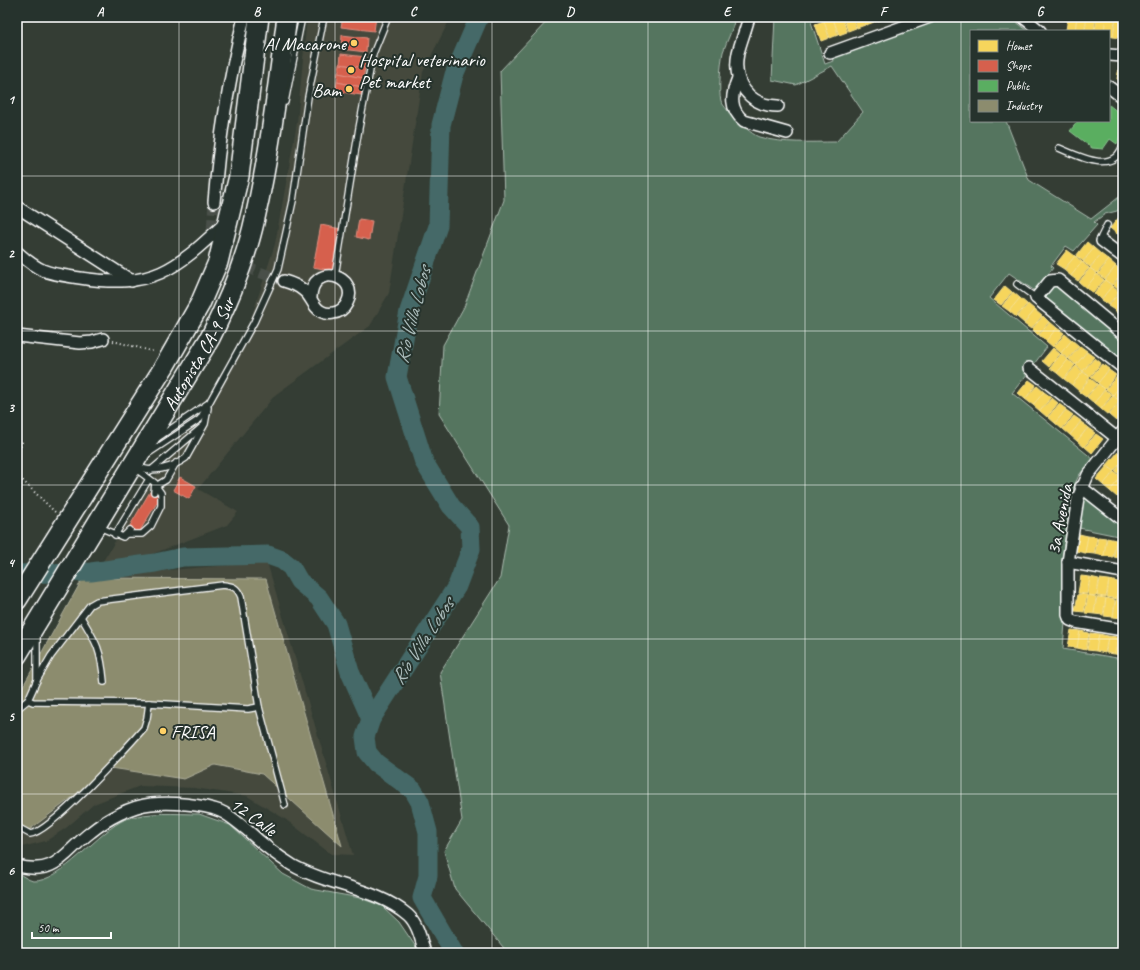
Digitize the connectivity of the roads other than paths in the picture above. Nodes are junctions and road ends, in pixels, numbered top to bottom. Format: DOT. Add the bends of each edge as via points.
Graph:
graph roads {
  1 [pos="244,17"];
  2 [pos="259,17"];
  3 [pos="287,17"];
  4 [pos="302,17"];
  5 [pos="324,17"];
  6 [pos="388,17"];
  7 [pos="749,17"];
  8 [pos="930,17"];
  9 [pos="1022,17"];
  10 [pos="1039,30"];
  11 [pos="1110,55"];
  12 [pos="830,56"];
  13 [pos="1123,56"];
  14 [pos="738,78"];
  15 [pos="1110,88"];
  16 [pos="1123,98"];
  17 [pos="778,106"];
  18 [pos="283,111"];
  19 [pos="787,133"];
  20 [pos="1123,144"];
  21 [pos="1059,148"];
  22 [pos="214,202"];
  23 [pos="17,207"];
  24 [pos="229,220"];
  25 [pos="1107,225"];
  26 [pos="1102,241"];
  27 [pos="17,252"];
  28 [pos="1123,257"];
  29 [pos="335,276"];
  30 [pos="132,281"];
  31 [pos="284,281"];
  32 [pos="1017,284"];
  33 [pos="311,297"];
  34 [pos="1036,298"];
  35 [pos="1123,334"];
  36 [pos="17,336"];
  37 [pos="103,339"];
  38 [pos="1029,368"];
  39 [pos="1123,368"];
  40 [pos="208,403"];
  41 [pos="205,424"];
  42 [pos="1121,438"];
  43 [pos="139,462"];
  44 [pos="176,463"];
  45 [pos="149,479"];
  46 [pos="1081,487"];
  47 [pos="155,489"];
  48 [pos="1123,520"];
  49 [pos="93,531"];
  50 [pos="115,535"];
  51 [pos="1068,562"];
  52 [pos="1123,572"];
  53 [pos="22,593"];
  54 [pos="81,617"];
  55 [pos="37,622"];
  56 [pos="1123,630"];
  57 [pos="17,655"];
  58 [pos="36,680"];
  59 [pos="104,682"];
  60 [pos="28,700"];
  61 [pos="149,703"];
  62 [pos="259,707"];
  63 [pos="17,709"];
  64 [pos="285,805"];
  65 [pos="17,827"];
  66 [pos="17,866"];
  67 [pos="425,953"];
  1 -- 22 [label="street" via="231,72"];
  2 -- 24 [label="highway, Autopista CA-9 Sur" via="246,131"];
  3 -- 43 [label="highway, Autopista CA-9 Sur" via="274,134 255,220 227,305"];
  4 -- 18 [label="lane"];
  5 -- 40 [label="lane" via="308,97 293,201 278,269 254,322"];
  6 -- 29 [label="lane" via="373,54"];
  7 -- 14 [label="street" via="738,54"];
  8 -- 12 [label="street"];
  9 -- 10 [label="street"];
  11 -- 13 [label="street"];
  14 -- 17 [label="street" via="744,91 751,98 761,104"];
  14 -- 19 [label="street" via="732,98 739,117 744,121"];
  15 -- 16 [label="street"];
  20 -- 21 [label="lane" via="1117,156 1097,162"];
  23 -- 30 [label="street"];
  24 -- 30 [label="street" via="186,260 169,270"];
  24 -- 53 [label="highway, Autopista CA-9 Sur" via="218,262 200,304"];
  25 -- 26 [label="lane" via="1101,237"];
  26 -- 28 [label="street"];
  27 -- 30 [label="street" via="45,272 109,282"];
  29 -- 33 [label="street" via="325,276 316,282"];
  29 -- 33 [label="street" via="344,282 349,292 344,307 336,313 324,313 316,307"];
  31 -- 33 [label="street" via="296,285"];
  32 -- 34 [label="lane"];
  34 -- 35 [label="street" via="1050,281 1058,280"];
  34 -- 39 [label="street"];
  36 -- 37 [label="street" via="80,343"];
  38 -- 42 [label="street"];
  40 -- 41 [label="lane"];
  40 -- 43 [label="lane"];
  40 -- 43 [label="lane" via="200,419"];
  41 -- 43 [label="lane"];
  41 -- 44 [label="lane" via="186,458"];
  42 -- 46 [label="street, 3a Avenida" via="1088,475"];
  43 -- 44 [label="lane"];
  43 -- 45 [label="lane"];
  43 -- 49 [label="highway, Autopista CA-9 Sur"];
  44 -- 47 [label="lane" via="166,480"];
  45 -- 47 [label="lane" via="155,483"];
  45 -- 50 [label="lane"];
  46 -- 48 [label="street"];
  46 -- 51 [label="street, 3a Avenida"];
  47 -- 50 [label="lane" via="161,493 161,506 151,526 142,534 128,532 123,537"];
  49 -- 50 [label="lane"];
  49 -- 55 [label="highway, Autopista CA-9 Sur"];
  51 -- 52 [label="street"];
  51 -- 56 [label="street, 3a Avenida" via="1070,620"];
  54 -- 58 [label="lane"];
  54 -- 59 [label="lane" via="102,656"];
  54 -- 62 [label="lane" via="90,605 97,601 223,585 233,586 238,589 241,597"];
  55 -- 57 [label="highway, Autopista CA-9 Sur"];
  55 -- 58 [label="lane"];
  58 -- 60 [label="lane"];
  60 -- 61 [label="lane"];
  60 -- 63 [label="lane"];
  61 -- 62 [label="lane" via="248,709"];
  61 -- 65 [label="lane" via="144,728 80,795 40,831 30,834"];
  62 -- 64 [label="lane"];
  66 -- 67 [label="street, 12 Calle" via="39,869 50,866 105,822 150,804 169,803 207,808 232,817 274,853 309,874 388,901 398,907 410,917 416,927"];
}
